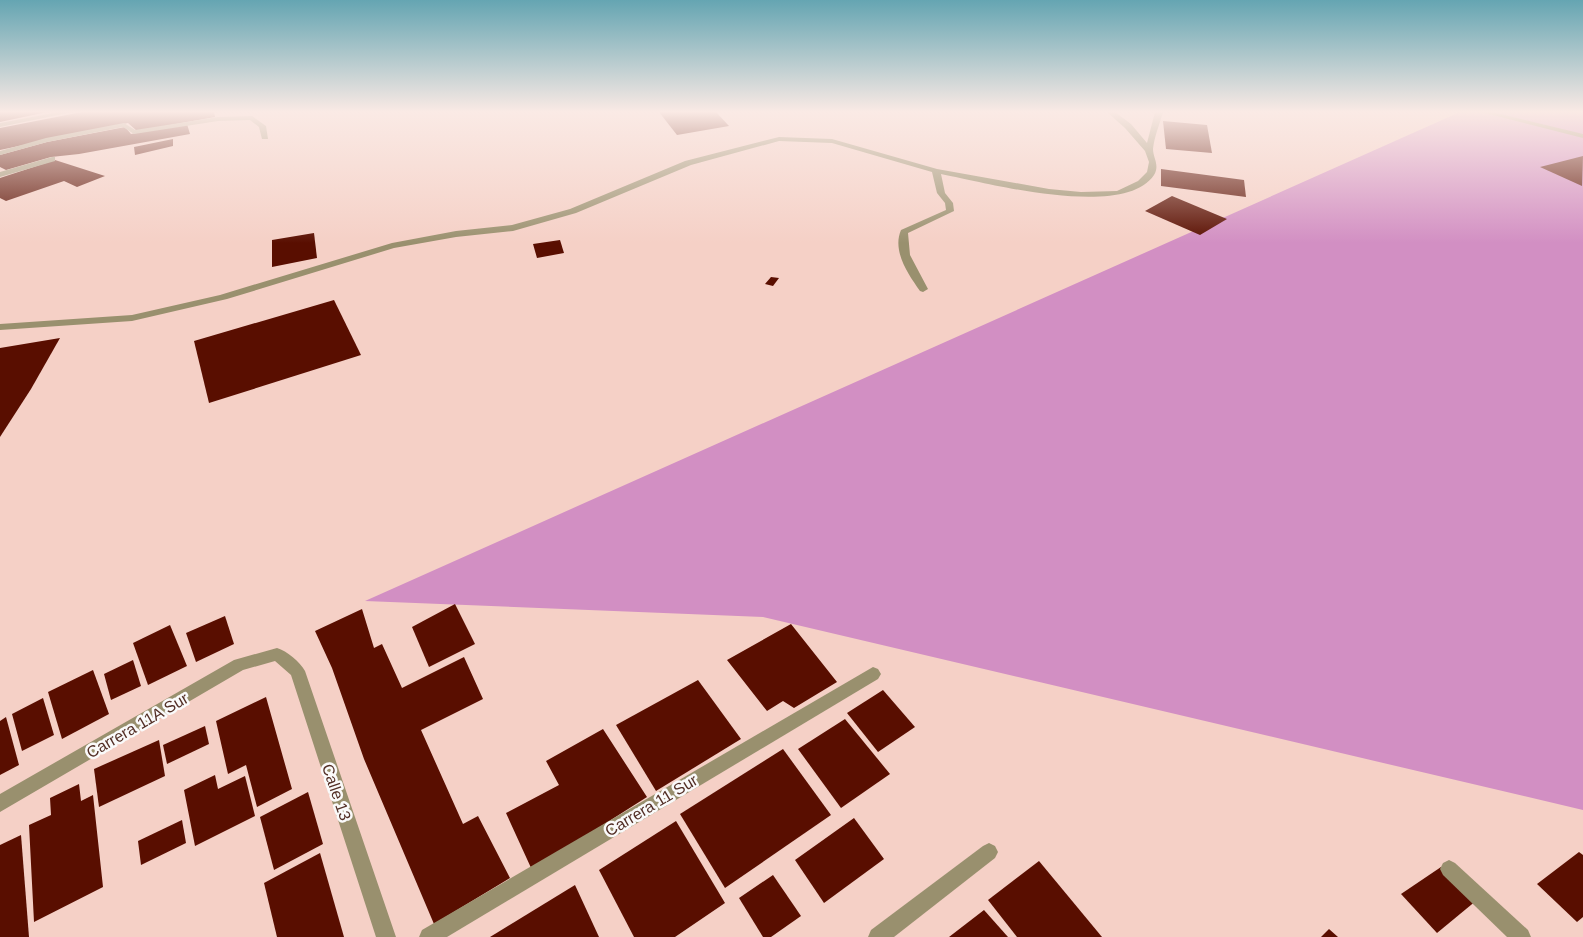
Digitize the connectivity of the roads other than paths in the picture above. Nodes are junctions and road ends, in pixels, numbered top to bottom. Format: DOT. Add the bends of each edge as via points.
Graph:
graph roads {
  1 [pos="716,156"];
  2 [pos="883,156"];
  3 [pos="1151,156"];
  4 [pos="52,159"];
  5 [pos="936,171"];
  6 [pos="2,173"];
  7 [pos="923,288"];
  8 [pos="0,327"];
  9 [pos="277,654"];
  10 [pos="873,674"];
  11 [pos="0,804"];
  12 [pos="989,852"];
  13 [pos="1449,869"];
  14 [pos="386,937"];
  15 [pos="429,937"];
  16 [pos="878,937"];
  17 [pos="1522,937"];
  1 -- 8 [label="street" via="688,163 572,211 513,228 392,246 223,297 132,318"];
  2 -- 5 [label="street"];
  3 -- 5 [label="street" via="1151,173 1141,183 1118,193 1081,195 1050,192"];
  4 -- 6 [label="street"];
  5 -- 7 [label="street" via="941,193 949,203 950,211 917,223 904,232 902,244 907,264"];
  9 -- 11 [label="street, Carrera 11A Sur" via="239,665"];
  9 -- 14 [label="street, Calle 13" via="297,671"];
  10 -- 15 [label="street, Carrera 11 Sur"];
  12 -- 16 [label="street"];
  13 -- 17 [label="street"];
}
